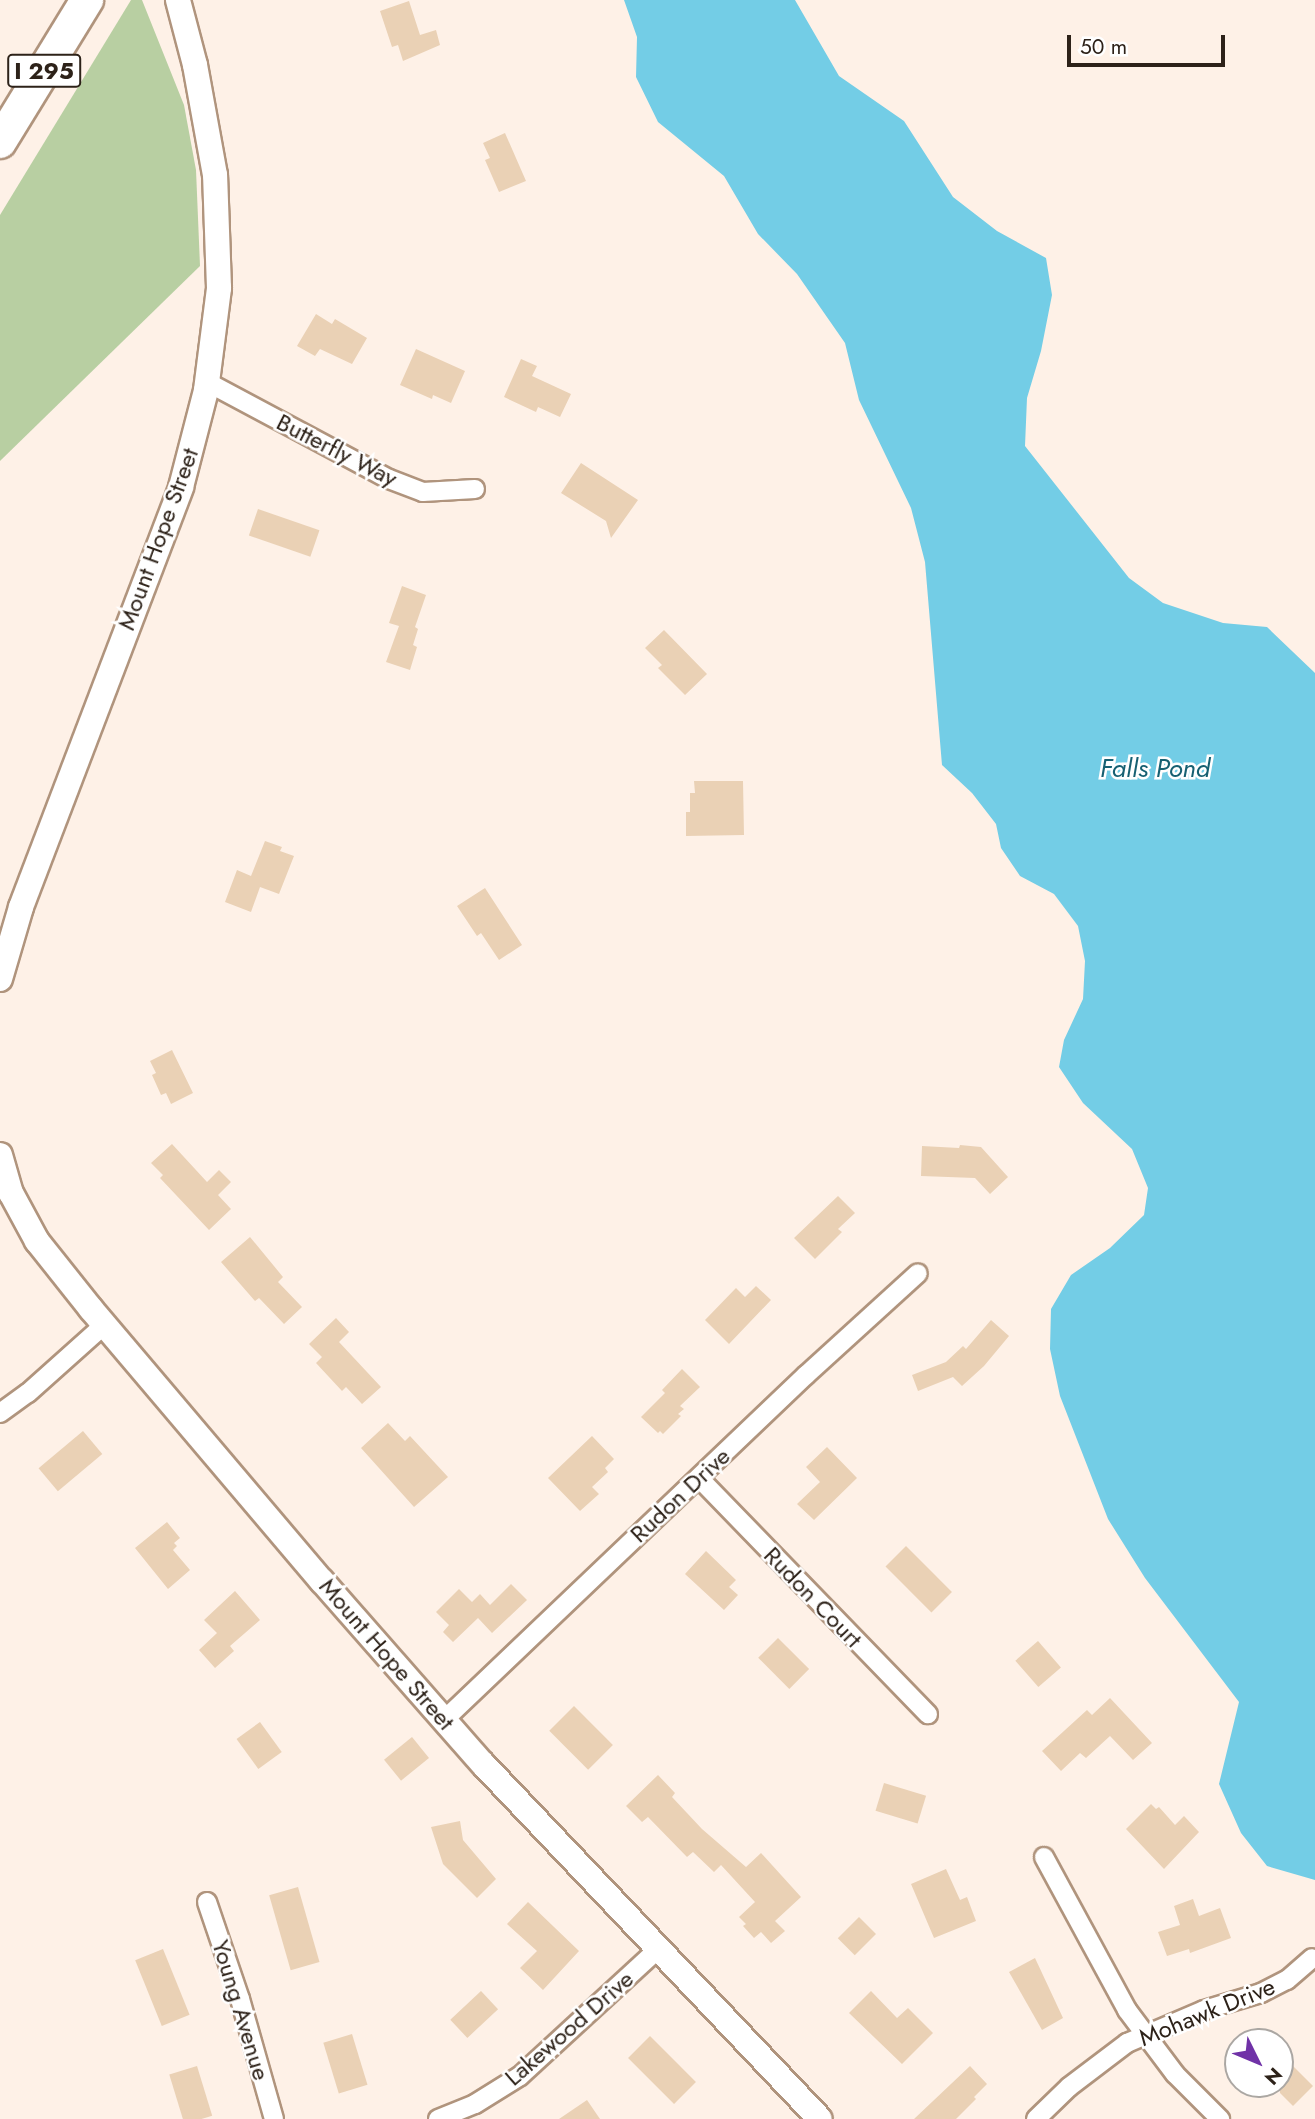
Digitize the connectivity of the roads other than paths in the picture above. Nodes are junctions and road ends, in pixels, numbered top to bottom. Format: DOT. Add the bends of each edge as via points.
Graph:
graph roads {
  1 [pos="88,0"];
  2 [pos="178,0"];
  3 [pos="0,142"];
  4 [pos="206,382"];
  5 [pos="475,489"];
  6 [pos="0,979"];
  7 [pos="0,1155"];
  8 [pos="918,1273"];
  9 [pos="104,1325"];
  10 [pos="0,1413"];
  11 [pos="699,1478"];
  12 [pos="928,1714"];
  13 [pos="444,1720"];
  14 [pos="1044,1857"];
  15 [pos="207,1902"];
  16 [pos="658,1949"];
  17 [pos="1312,1958"];
  18 [pos="1146,2036"];
  19 [pos="274,2119"];
  20 [pos="438,2119"];
  21 [pos="820,2119"];
  22 [pos="1036,2119"];
  23 [pos="1220,2119"];
  1 -- 3 [label="highway, I 295"];
  2 -- 4 [label="street, Mount Hope Street" via="215,174 219,288"];
  4 -- 5 [label="street, Butterfly Way" via="389,479 423,492"];
  4 -- 6 [label="street, Mount Hope Street" via="181,487 21,907"];
  7 -- 9 [label="street, Mount Hope Street" via="11,1193 37,1241"];
  8 -- 11 [label="street, Rudon Drive"];
  9 -- 10 [label="street"];
  9 -- 13 [label="street, Mount Hope Street"];
  11 -- 12 [label="street, Rudon Court"];
  11 -- 13 [label="street, Rudon Drive"];
  13 -- 16 [label="street, Mount Hope Street"];
  14 -- 18 [label="street" via="1127,2010"];
  15 -- 19 [label="street, Young Avenue"];
  16 -- 20 [label="street, Lakewood Drive" via="520,2076 475,2104"];
  16 -- 21 [label="street, Mount Hope Street"];
  17 -- 18 [label="street, Mohawk Drive" via="1287,1980 1261,1993 1204,2010"];
  18 -- 22 [label="street, Mohawk Drive" via="1127,2043"];
  18 -- 23 [label="street" via="1175,2074"];
}
